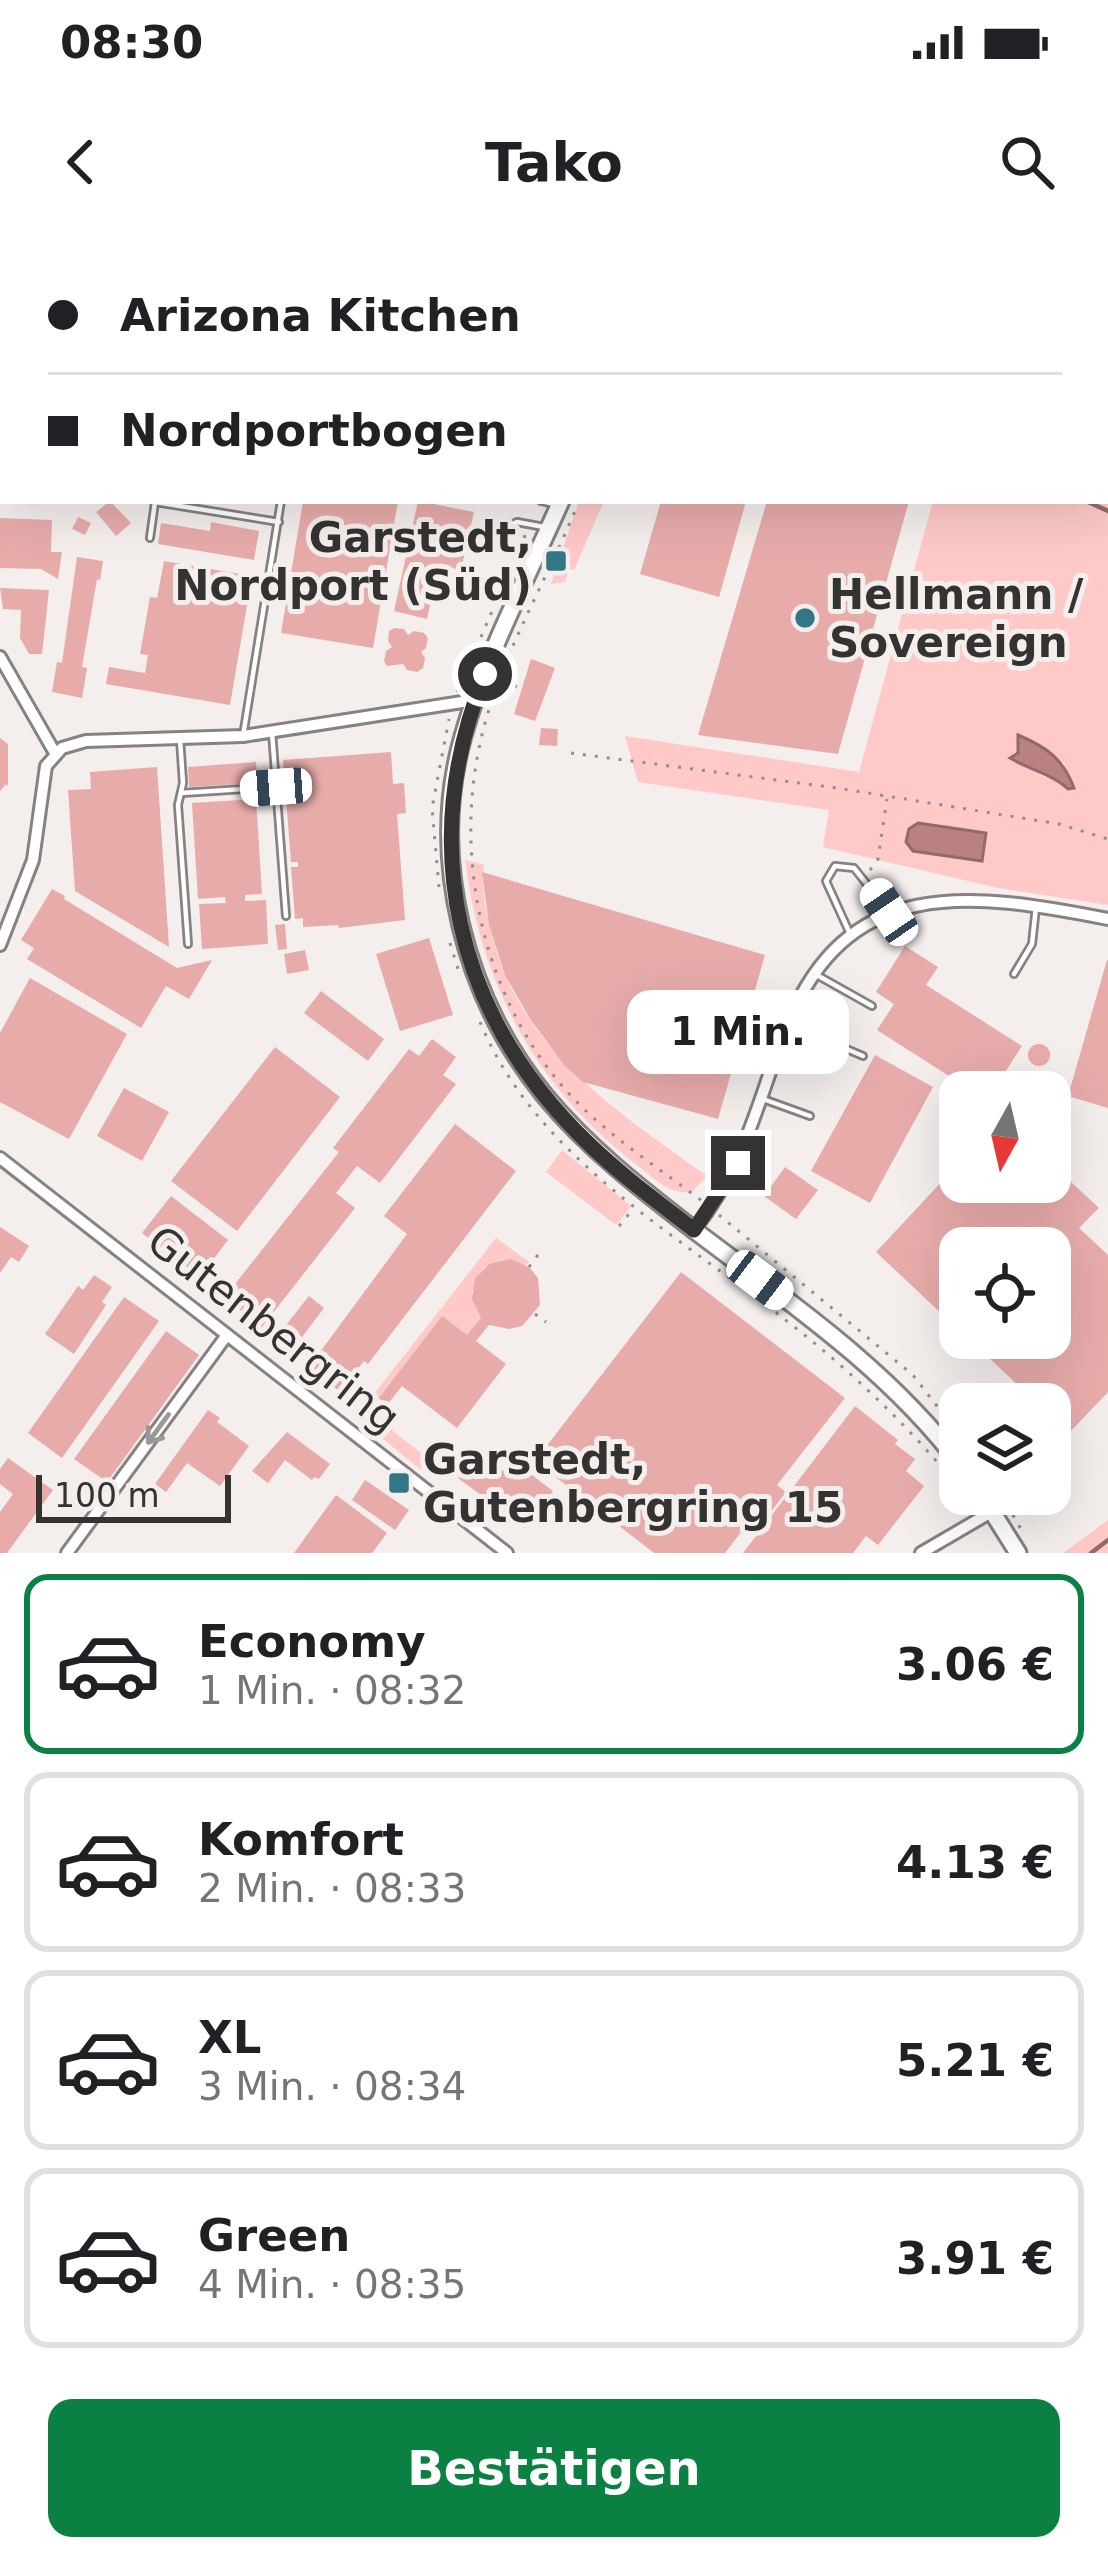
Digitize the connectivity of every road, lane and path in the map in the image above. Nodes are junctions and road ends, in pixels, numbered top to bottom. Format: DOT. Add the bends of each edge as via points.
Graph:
graph roads {
  1 [pos="154,504"];
  2 [pos="173,504"];
  3 [pos="280,504"];
  4 [pos="560,504"];
  5 [pos="578,504"];
  6 [pos="279,521"];
  7 [pos="530,523"];
  8 [pos="549,529"];
  9 [pos="500,530"];
  10 [pos="150,538"];
  11 [pos="0,657"];
  12 [pos="501,682"];
  13 [pos="524,689"];
  14 [pos="453,700"];
  15 [pos="475,700"];
  16 [pos="272,732"];
  17 [pos="243,736"];
  18 [pos="180,740"];
  19 [pos="56,753"];
  20 [pos="571,753"];
  21 [pos="276,787"];
  22 [pos="181,793"];
  23 [pos="887,797"];
  24 [pos="1108,839"];
  25 [pos="865,877"];
  26 [pos="439,890"];
  27 [pos="1036,907"];
  28 [pos="889,912"];
  29 [pos="286,916"];
  30 [pos="1108,919"];
  31 [pos="449,936"];
  32 [pos="851,936"];
  33 [pos="188,944"];
  34 [pos="0,945"];
  35 [pos="815,974"];
  36 [pos="1014,974"];
  37 [pos="461,976"];
  38 [pos="872,1006"];
  39 [pos="476,1013"];
  40 [pos="788,1024"];
  41 [pos="863,1056"];
  42 [pos="764,1099"];
  43 [pos="810,1116"];
  44 [pos="0,1158"];
  45 [pos="635,1206"];
  46 [pos="711,1208"];
  47 [pos="619,1226"];
  48 [pos="694,1230"];
  49 [pos="540,1252"];
  50 [pos="529,1268"];
  51 [pos="535,1314"];
  52 [pos="546,1322"];
  53 [pos="227,1335"];
  54 [pos="939,1409"];
  55 [pos="939,1438"];
  56 [pos="939,1466"];
  57 [pos="985,1515"];
  58 [pos="994,1515"];
  59 [pos="1013,1515"];
  60 [pos="1023,1533"];
  61 [pos="67,1553"];
  62 [pos="508,1553"];
  63 [pos="921,1553"];
  64 [pos="1018,1553"];
  1 -- 10 [label="lane"];
  2 -- 6 [label="lane"];
  3 -- 6 [label="lane"];
  4 -- 8 [label="main road"];
  5 -- 12 [label="path"];
  6 -- 17 [label="lane"];
  7 -- 8 [label="lane"];
  7 -- 9 [label="lane"];
  7 -- 14 [label="path"];
  8 -- 15 [label="main road"];
  11 -- 19 [label="street"];
  12 -- 13 [label="path"];
  12 -- 15 [label="path" via="491,705"];
  12 -- 46 [label="path" via="482,735 469,817 478,911 497,979 532,1044 585,1110"];
  14 -- 15 [label="street"];
  14 -- 16 [label="street"];
  14 -- 26 [label="path" via="432,808"];
  15 -- 48 [label="main road" via="455,771 448,840 455,906 478,981 544,1095 586,1142"];
  16 -- 17 [label="street"];
  16 -- 21 [label="lane"];
  17 -- 18 [label="street"];
  18 -- 19 [label="street" via="86,741"];
  18 -- 22 [label="lane"];
  19 -- 34 [label="street" via="43,774 33,860"];
  20 -- 23 [label="path"];
  21 -- 22 [label="lane"];
  21 -- 29 [label="lane"];
  22 -- 33 [label="lane"];
  23 -- 24 [label="path"];
  23 -- 25 [label="path" via="878,859"];
  25 -- 28 [label="lane"];
  25 -- 32 [label="lane" via="845,864 826,881"];
  27 -- 28 [label="street" via="958,900"];
  27 -- 30 [label="street"];
  27 -- 36 [label="lane" via="1032,944"];
  28 -- 32 [label="street"];
  31 -- 37 [label="path"];
  32 -- 35 [label="street"];
  35 -- 38 [label="lane"];
  35 -- 40 [label="street"];
  39 -- 45 [label="path" via="526,1105"];
  40 -- 41 [label="lane"];
  40 -- 42 [label="street"];
  42 -- 43 [label="lane"];
  42 -- 46 [label="street"];
  44 -- 53 [label="street, Gutenbergring"];
  45 -- 47 [label="path"];
  45 -- 56 [label="path" via="868,1387"];
  46 -- 48 [label="street"];
  46 -- 54 [label="path" via="913,1375"];
  48 -- 55 [label="main road" via="881,1377"];
  49 -- 50 [label="path"];
  51 -- 52 [label="path"];
  53 -- 61 [label="street, one-way"];
  53 -- 62 [label="street, Gutenbergring"];
  57 -- 63 [label="street"];
  58 -- 64 [label="main road"];
  59 -- 60 [label="path"];
}
